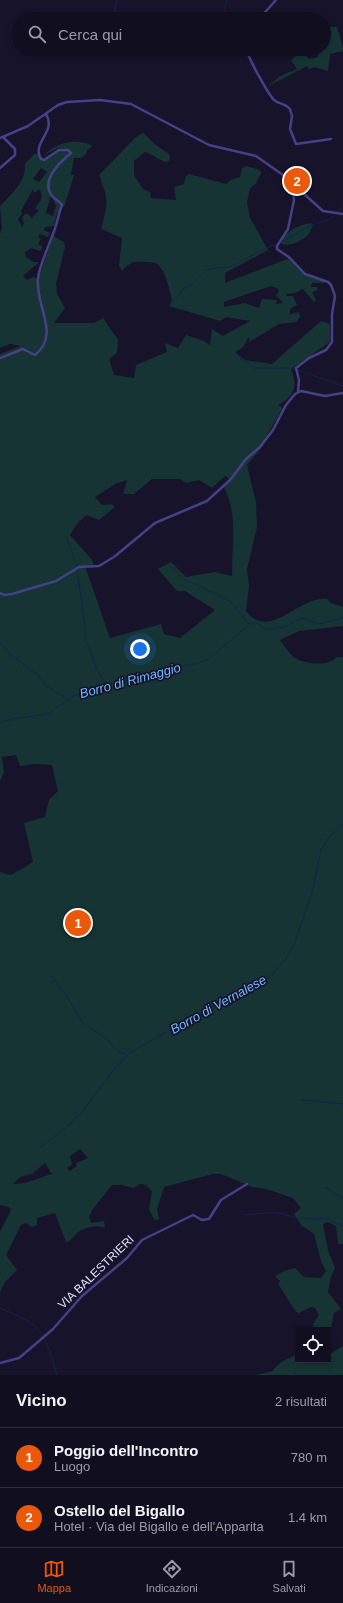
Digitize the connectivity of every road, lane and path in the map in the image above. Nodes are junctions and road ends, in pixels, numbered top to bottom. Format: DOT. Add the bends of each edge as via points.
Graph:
graph roads {
  1 [pos="276,0"];
  2 [pos="265,12"];
  3 [pos="247,56"];
  4 [pos="46,114"];
  5 [pos="1,137"];
  6 [pos="331,139"];
  7 [pos="0,168"];
  8 [pos="292,183"];
  9 [pos="343,214"];
  10 [pos="0,358"];
  11 [pos="298,392"];
  12 [pos="343,393"];
  13 [pos="0,593"];
  14 [pos="248,1184"];
  15 [pos="0,1363"];
  1 -- 2 [label="street"];
  3 -- 6 [label="street" via="267,91 290,109 290,129 296,144"];
  4 -- 5 [label="street" via="28,126"];
  4 -- 8 [label="street" via="67,102 100,100 131,104 209,145 256,156"];
  4 -- 10 [label="street" via="49,129 41,140 38,155 44,160 59,150 68,150 71,153 52,170 50,184 51,195 62,205 38,277 39,301 48,329 45,345 35,355 23,349"];
  5 -- 7 [label="street" via="15,149 15,155"];
  8 -- 9 [label="street" via="323,211"];
  8 -- 11 [label="street" via="294,200 288,229 276,246 277,249 290,258 304,274 328,282 335,296 332,342 326,350 296,368"];
  11 -- 12 [label="street" via="325,396"];
  11 -- 13 [label="street" via="286,405 273,430 260,447 207,501 155,523 99,566 79,567 56,581 12,594"];
  14 -- 15 [label="street, VIA BALESTRIERI" via="221,1200 208,1219 202,1220 193,1215 142,1240 127,1258 82,1296 53,1328 19,1358"];
}
